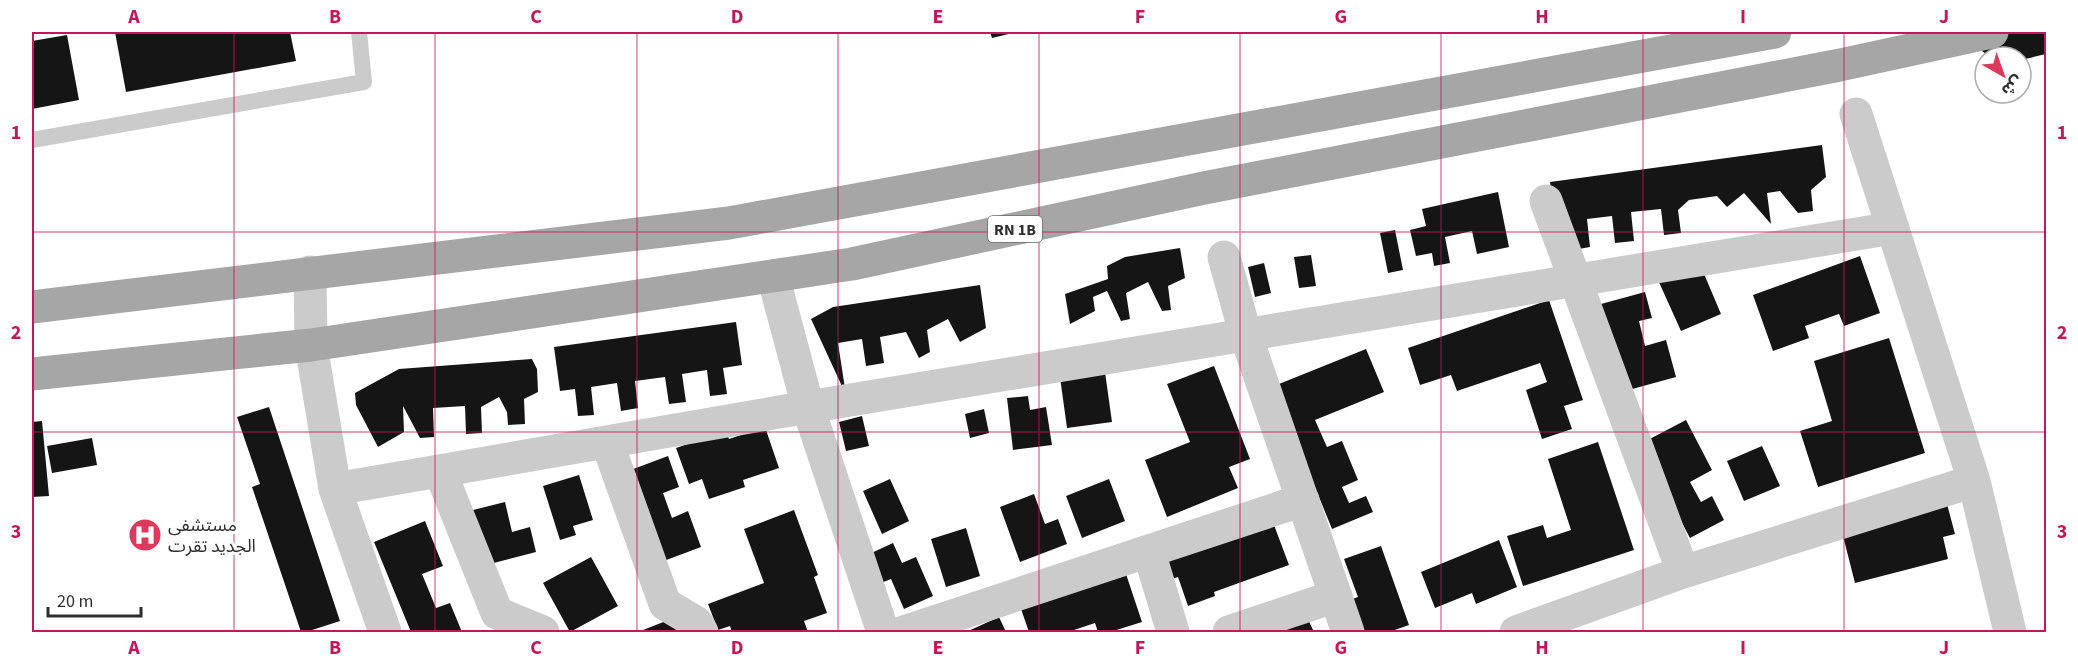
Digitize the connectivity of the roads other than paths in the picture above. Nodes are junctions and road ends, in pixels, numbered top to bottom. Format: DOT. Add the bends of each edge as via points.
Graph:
graph roads {
  1 [pos="359,32"];
  2 [pos="1774,32"];
  3 [pos="1991,32"];
  4 [pos="1856,114"];
  5 [pos="32,140"];
  6 [pos="1546,201"];
  7 [pos="1893,228"];
  8 [pos="1224,257"];
  9 [pos="310,272"];
  10 [pos="774,276"];
  11 [pos="1575,282"];
  12 [pos="32,307"];
  13 [pos="1246,336"];
  14 [pos="311,345"];
  15 [pos="32,374"];
  16 [pos="808,407"];
  17 [pos="608,442"];
  18 [pos="440,471"];
  19 [pos="1974,481"];
  20 [pos="335,489"];
  21 [pos="1303,500"];
  22 [pos="1149,552"];
  23 [pos="1683,572"];
  24 [pos="1336,596"];
  25 [pos="1532,630"];
  26 [pos="386,633"];
  27 [pos="543,633"];
  28 [pos="702,633"];
  29 [pos="883,633"];
  30 [pos="904,633"];
  31 [pos="1173,633"];
  32 [pos="1229,633"];
  33 [pos="1348,633"];
  34 [pos="2010,633"];
  1 -- 5 [label="lane" via="364,82"];
  2 -- 9 [label="main road" via="729,223"];
  3 -- 10 [label="main road, RN 1B" via="1840,65 1204,188 852,264"];
  4 -- 7 [label="street"];
  6 -- 11 [label="street"];
  7 -- 11 [label="street"];
  7 -- 19 [label="street"];
  8 -- 13 [label="street"];
  9 -- 12 [label="main road"];
  9 -- 14 [label="street"];
  10 -- 14 [label="main road, RN 1B"];
  10 -- 16 [label="street"];
  11 -- 13 [label="street"];
  11 -- 23 [label="street"];
  13 -- 16 [label="street"];
  13 -- 21 [label="street"];
  14 -- 15 [label="main road, RN 1B"];
  14 -- 20 [label="street"];
  16 -- 17 [label="street"];
  16 -- 29 [label="street"];
  17 -- 18 [label="street"];
  17 -- 28 [label="street" via="665,604 698,623"];
  18 -- 20 [label="street"];
  18 -- 27 [label="street" via="497,613"];
  19 -- 23 [label="street"];
  19 -- 34 [label="street"];
  20 -- 26 [label="street"];
  21 -- 22 [label="street"];
  21 -- 24 [label="street"];
  22 -- 30 [label="street"];
  22 -- 31 [label="street"];
  23 -- 25 [label="street"];
  24 -- 32 [label="street"];
  24 -- 33 [label="street"];
}
